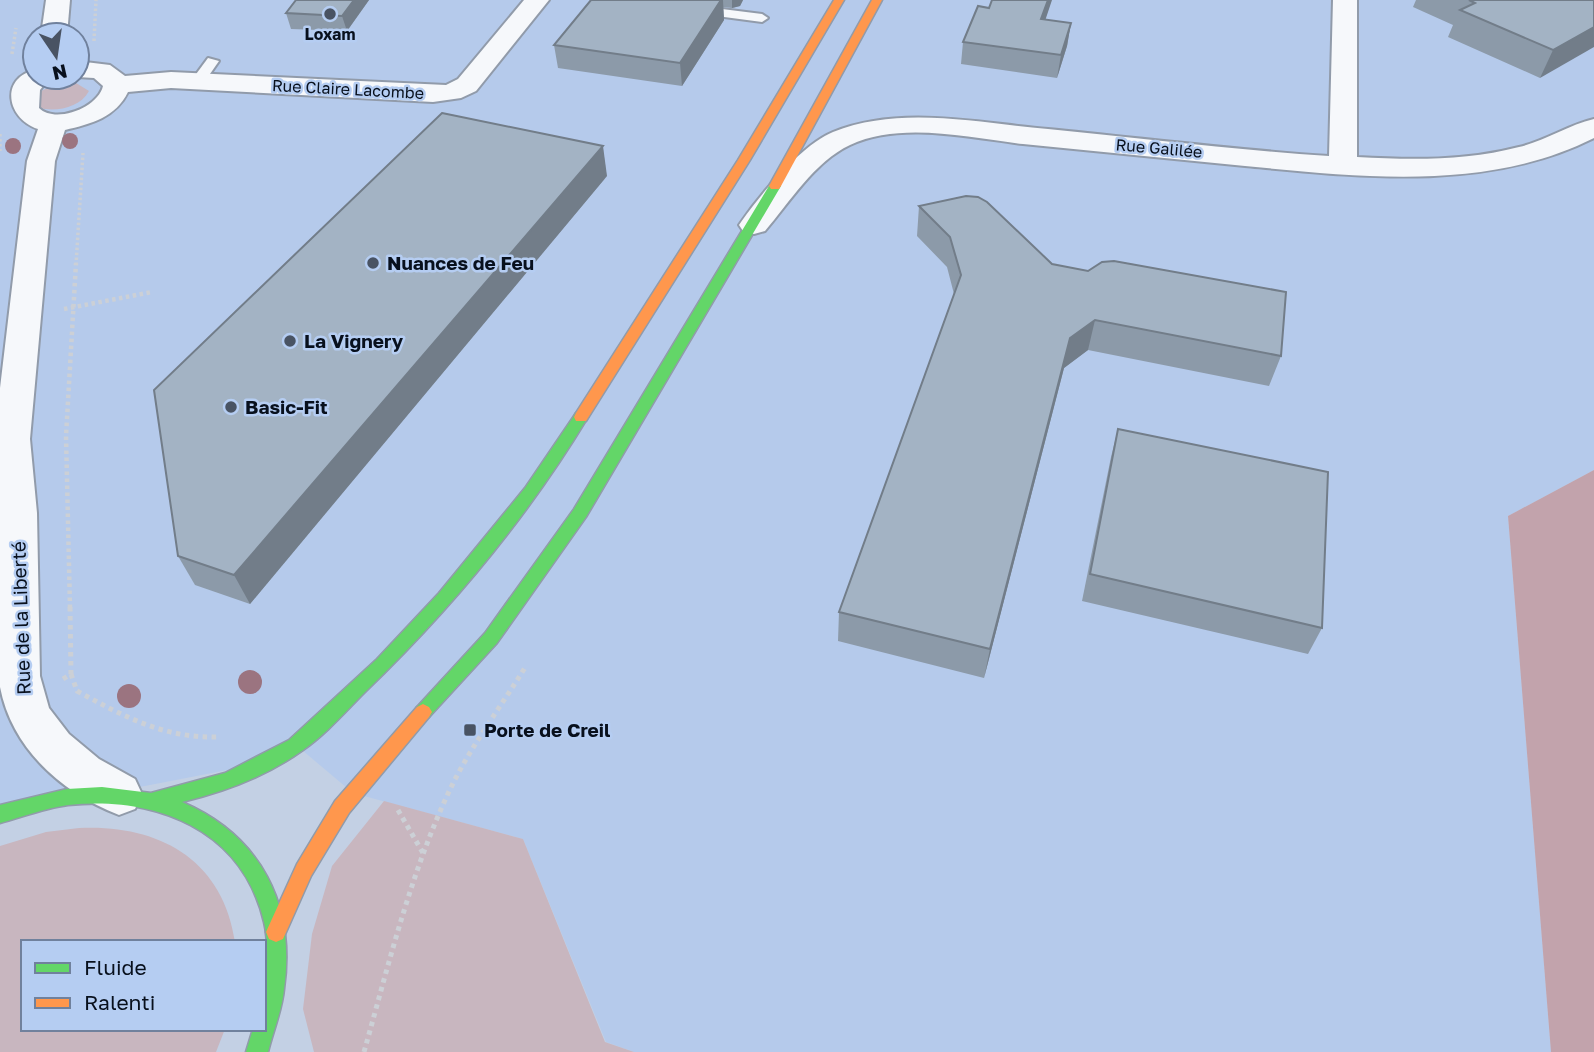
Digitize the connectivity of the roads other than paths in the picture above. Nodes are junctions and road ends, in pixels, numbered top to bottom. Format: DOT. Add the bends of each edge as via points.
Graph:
graph roads {
  1 [pos="58,0"];
  2 [pos="537,0"];
  3 [pos="839,0"];
  4 [pos="877,0"];
  5 [pos="1345,0"];
  6 [pos="683,8"];
  7 [pos="762,18"];
  8 [pos="56,21"];
  9 [pos="91,71"];
  10 [pos="21,85"];
  11 [pos="117,85"];
  12 [pos="4,94"];
  13 [pos="54,123"];
  14 [pos="1594,127"];
  15 [pos="1343,164"];
  16 [pos="754,225"];
  17 [pos="12,439"];
  18 [pos="0,478"];
  19 [pos="138,797"];
  20 [pos="0,814"];
  21 [pos="276,932"];
  22 [pos="272,1003"];
  23 [pos="266,1023"];
  24 [pos="263,1031"];
  25 [pos="281,1041"];
  26 [pos="257,1052"];
  1 -- 8 [label="street"];
  2 -- 11 [label="street, Rue Claire Lacombe" via="471,81 453,92 433,94 206,71"];
  3 -- 19 [label="street" via="550,467 469,572 387,661 296,745 241,776 195,793"];
  4 -- 16 [label="street"];
  5 -- 15 [label="street"];
  6 -- 7 [label="lane"];
  9 -- 11 [label="street" via="107,73"];
  10 -- 12 [label="street"];
  11 -- 13 [label="street" via="112,98 96,110"];
  12 -- 13 [label="street" via="10,118 29,124"];
  13 -- 17 [label="street, Rue de la Liberté" via="41,161"];
  14 -- 15 [label="street, Rue Galilée" via="1546,150 1491,162 1401,168"];
  15 -- 16 [label="street, Rue Galilée" via="960,130 883,129 852,134 831,144"];
  16 -- 21 [label="street" via="565,538 491,638 342,807 303,870"];
  17 -- 18 [label="street, Rue de la Liberté"];
  17 -- 19 [label="street, Rue de la Liberté" via="23,702 59,756 81,773"];
  19 -- 20 [label="street" via="53,799"];
  19 -- 21 [label="street" via="198,815 222,830 265,887"];
  21 -- 22 [label="street"];
  22 -- 23 [label="street"];
  22 -- 25 [label="street"];
  24 -- 26 [label="street"];
}
